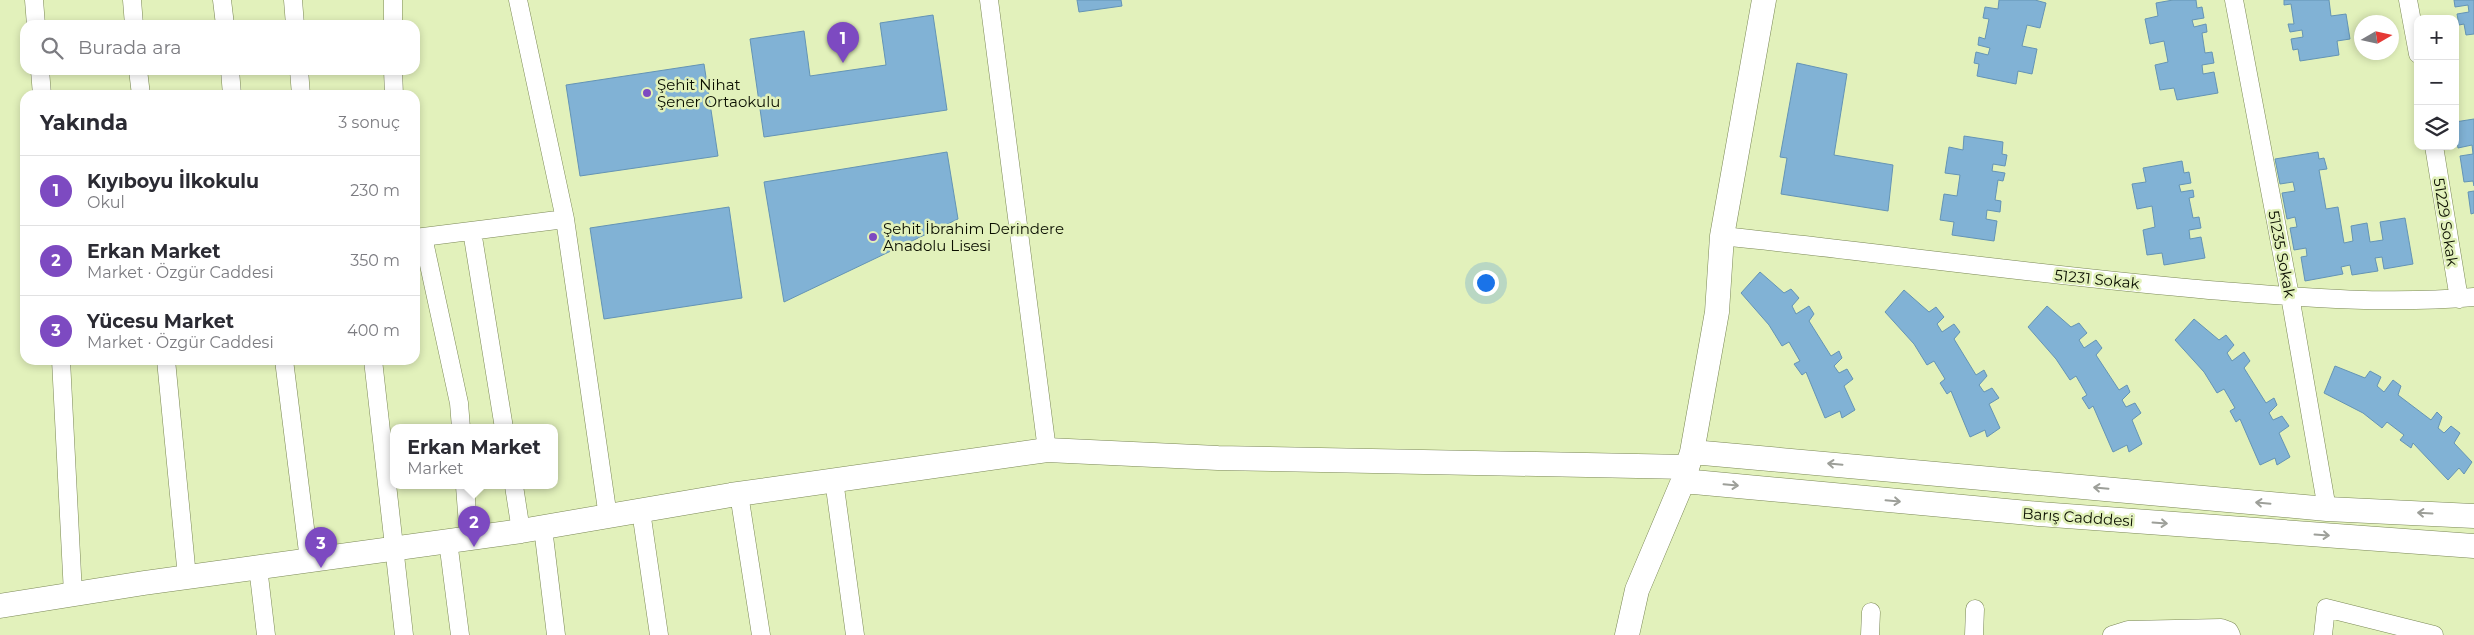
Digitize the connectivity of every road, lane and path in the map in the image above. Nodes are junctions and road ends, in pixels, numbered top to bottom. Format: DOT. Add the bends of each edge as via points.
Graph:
graph roads {
  1 [pos="34,0"];
  2 [pos="132,0"];
  3 [pos="222,0"];
  4 [pos="293,0"];
  5 [pos="393,0"];
  6 [pos="518,0"];
  7 [pos="989,0"];
  8 [pos="1764,0"];
  9 [pos="2234,0"];
  10 [pos="2408,0"];
  11 [pos="36,20"];
  12 [pos="134,20"];
  13 [pos="224,20"];
  14 [pos="295,20"];
  15 [pos="393,20"];
  16 [pos="2414,32"];
  17 [pos="40,75"];
  18 [pos="139,75"];
  19 [pos="230,75"];
  20 [pos="299,75"];
  21 [pos="393,75"];
  22 [pos="42,90"];
  23 [pos="140,90"];
  24 [pos="232,90"];
  25 [pos="301,90"];
  26 [pos="394,90"];
  27 [pos="2435,150"];
  28 [pos="565,219"];
  29 [pos="472,231"];
  30 [pos="1722,236"];
  31 [pos="420,238"];
  32 [pos="420,242"];
  33 [pos="2290,296"];
  34 [pos="2466,298"];
  35 [pos="61,365"];
  36 [pos="166,365"];
  37 [pos="285,365"];
  38 [pos="374,365"];
  39 [pos="461,424"];
  40 [pos="503,424"];
  41 [pos="1047,450"];
  42 [pos="1687,467"];
  43 [pos="834,480"];
  44 [pos="465,489"];
  45 [pos="515,489"];
  46 [pos="739,494"];
  47 [pos="2327,508"];
  48 [pos="640,511"];
  49 [pos="2474,516"];
  50 [pos="608,517"];
  51 [pos="532,530"];
  52 [pos="459,540"];
  53 [pos="2474,546"];
  54 [pos="392,547"];
  55 [pos="309,560"];
  56 [pos="258,567"];
  57 [pos="187,576"];
  58 [pos="73,594"];
  59 [pos="0,606"];
  60 [pos="1975,609"];
  61 [pos="1871,612"];
  62 [pos="266,635"];
  63 [pos="404,635"];
  64 [pos="460,635"];
  65 [pos="556,635"];
  66 [pos="659,635"];
  67 [pos="761,635"];
  68 [pos="855,635"];
  69 [pos="1627,635"];
  70 [pos="1870,635"];
  71 [pos="1974,635"];
  72 [pos="2112,635"];
  73 [pos="2231,635"];
  74 [pos="2323,635"];
  75 [pos="2434,635"];
  1 -- 11 [label="street"];
  2 -- 12 [label="street"];
  3 -- 13 [label="street"];
  4 -- 14 [label="street"];
  5 -- 15 [label="street"];
  6 -- 28 [label="street"];
  7 -- 41 [label="street"];
  8 -- 30 [label="main road"];
  9 -- 33 [label="street, 51235 Sokak"];
  10 -- 16 [label="street"];
  17 -- 22 [label="street"];
  18 -- 23 [label="street"];
  19 -- 24 [label="street"];
  20 -- 25 [label="street"];
  21 -- 26 [label="street"];
  27 -- 34 [label="street, 51229 Sokak"];
  28 -- 29 [label="street"];
  28 -- 50 [label="street"];
  29 -- 31 [label="street"];
  29 -- 40 [label="street"];
  30 -- 33 [label="street, 51231 Sokak" via="2115,282"];
  30 -- 42 [label="main road" via="1718,312"];
  32 -- 39 [label="street" via="459,403"];
  33 -- 34 [label="street, 51231 Sokak" via="2408,302"];
  33 -- 47 [label="street, 51235 Sokak"];
  35 -- 58 [label="street"];
  36 -- 57 [label="street"];
  37 -- 55 [label="street"];
  38 -- 54 [label="street"];
  41 -- 42 [label="main road" via="1218,458"];
  41 -- 43 [label="main road"];
  47 -- 42 [label="main road, Barış Cadddesi, one-way"];
  42 -- 53 [label="main road, Barış Cadddesi, one-way" via="2039,514"];
  42 -- 69 [label="main road" via="1637,590"];
  43 -- 46 [label="main road"];
  43 -- 68 [label="street"];
  44 -- 52 [label="street"];
  45 -- 51 [label="street"];
  46 -- 48 [label="main road"];
  46 -- 67 [label="street"];
  49 -- 47 [label="main road, Barış Cadddesi, one-way"];
  48 -- 50 [label="main road"];
  48 -- 66 [label="street"];
  50 -- 51 [label="main road"];
  51 -- 52 [label="main road"];
  51 -- 65 [label="street"];
  52 -- 54 [label="main road"];
  52 -- 64 [label="street"];
  54 -- 55 [label="main road"];
  54 -- 63 [label="street"];
  55 -- 56 [label="main road"];
  56 -- 57 [label="main road"];
  56 -- 62 [label="street"];
  57 -- 58 [label="main road"];
  58 -- 59 [label="main road"];
  60 -- 71 [label="street"];
  61 -- 70 [label="street"];
  72 -- 73 [label="street" via="2128,630 2221,628"];
  74 -- 75 [label="street" via="2326,608"];
}
